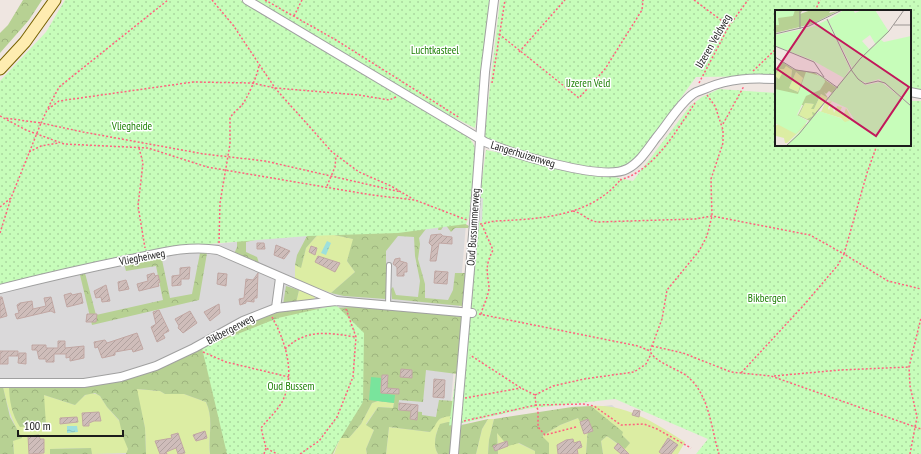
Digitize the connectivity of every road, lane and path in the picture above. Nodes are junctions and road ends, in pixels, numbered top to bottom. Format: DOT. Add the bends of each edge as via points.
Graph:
graph roads {
  1 [pos="55,0"];
  2 [pos="168,0"];
  3 [pos="212,0"];
  4 [pos="247,0"];
  5 [pos="265,0"];
  6 [pos="302,0"];
  7 [pos="494,0"];
  8 [pos="505,0"];
  9 [pos="565,0"];
  10 [pos="643,0"];
  11 [pos="694,0"];
  12 [pos="748,0"];
  13 [pos="820,0"];
  14 [pos="815,10"];
  15 [pos="294,16"];
  16 [pos="291,21"];
  17 [pos="729,26"];
  18 [pos="499,34"];
  19 [pos="775,50"];
  20 [pos="519,52"];
  21 [pos="259,65"];
  22 [pos="0,69"];
  23 [pos="748,78"];
  24 [pos="775,79"];
  25 [pos="252,83"];
  26 [pos="274,88"];
  27 [pos="491,90"];
  28 [pos="704,90"];
  29 [pos="911,92"];
  30 [pos="405,94"];
  31 [pos="921,94"];
  32 [pos="696,102"];
  33 [pos="47,110"];
  34 [pos="0,116"];
  35 [pos="5,118"];
  36 [pos="463,120"];
  37 [pos="41,123"];
  38 [pos="723,124"];
  39 [pos="36,134"];
  40 [pos="480,139"];
  41 [pos="60,142"];
  42 [pos="877,146"];
  43 [pos="139,148"];
  44 [pos="28,153"];
  45 [pos="336,155"];
  46 [pos="228,157"];
  47 [pos="627,169"];
  48 [pos="226,170"];
  49 [pos="332,177"];
  50 [pos="620,180"];
  51 [pos="327,186"];
  52 [pos="401,192"];
  53 [pos="11,198"];
  54 [pos="414,200"];
  55 [pos="0,207"];
  56 [pos="573,211"];
  57 [pos="712,216"];
  58 [pos="477,223"];
  59 [pos="0,233"];
  60 [pos="218,250"];
  61 [pos="844,254"];
  62 [pos="146,256"];
  63 [pos="389,265"];
  64 [pos="280,278"];
  65 [pos="0,289"];
  66 [pos="921,289"];
  67 [pos="336,301"];
  68 [pos="345,303"];
  69 [pos="388,306"];
  70 [pos="272,309"];
  71 [pos="469,312"];
  72 [pos="481,314"];
  73 [pos="921,318"];
  74 [pos="356,337"];
  75 [pos="652,346"];
  76 [pos="194,348"];
  77 [pos="285,350"];
  78 [pos="463,351"];
  79 [pos="650,351"];
  80 [pos="652,354"];
  81 [pos="909,367"];
  82 [pos="741,373"];
  83 [pos="771,376"];
  84 [pos="289,377"];
  85 [pos="0,383"];
  86 [pos="521,388"];
  87 [pos="535,396"];
  88 [pos="459,399"];
  89 [pos="536,405"];
  90 [pos="457,422"];
  91 [pos="576,427"];
  92 [pos="916,428"];
  93 [pos="921,429"];
  94 [pos="266,448"];
  95 [pos="691,448"];
  96 [pos="264,454"];
  97 [pos="277,454"];
  98 [pos="300,454"];
  99 [pos="454,454"];
  100 [pos="719,454"];
  101 [pos="910,454"];
  1 -- 22 [label="main road" via="25,42"];
  2 -- 33 [label="path" via="59,87"];
  3 -- 21 [label="path"];
  4 -- 30 [label="street, Langerhuizenweg"];
  5 -- 15 [label="path"];
  6 -- 15 [label="path"];
  7 -- 40 [label="street, Oud Bussummerweg"];
  8 -- 18 [label="path"];
  9 -- 20 [label="path"];
  10 -- 20 [label="path" via="642,10 605,69 579,98"];
  11 -- 17 [label="path"];
  12 -- 17 [label="path, IJzeren Veldweg"];
  13 -- 14 [label="path"];
  15 -- 16 [label="path"];
  15 -- 36 [label="path"];
  17 -- 28 [label="path, IJzeren Veldweg" via="698,84"];
  18 -- 20 [label="path"];
  18 -- 27 [label="path"];
  19 -- 23 [label="path"];
  21 -- 25 [label="path" via="255,81"];
  21 -- 26 [label="path"];
  23 -- 24 [label="street"];
  23 -- 28 [label="street" via="723,81"];
  23 -- 38 [label="path"];
  25 -- 26 [label="path"];
  25 -- 33 [label="path" via="176,83 59,100"];
  25 -- 46 [label="path" via="245,100 230,118"];
  26 -- 30 [label="path" via="352,94 389,100"];
  26 -- 45 [label="path"];
  28 -- 38 [label="path"];
  28 -- 47 [label="street" via="694,94 680,107 640,159"];
  29 -- 31 [label="street"];
  30 -- 40 [label="street, Langerhuizenweg"];
  32 -- 50 [label="path" via="665,146 642,171"];
  33 -- 37 [label="path"];
  34 -- 35 [label="path"];
  35 -- 37 [label="path"];
  35 -- 39 [label="path" via="12,124"];
  37 -- 39 [label="path"];
  37 -- 46 [label="path"];
  38 -- 57 [label="path" via="723,143 711,179"];
  39 -- 41 [label="path"];
  39 -- 44 [label="path"];
  40 -- 47 [label="street, Langerhuizenweg" via="502,150 562,166 618,173"];
  40 -- 58 [label="street, Oud Bussummerweg"];
  41 -- 43 [label="path"];
  41 -- 44 [label="path" via="41,146"];
  42 -- 61 [label="path"];
  43 -- 48 [label="path" via="148,148 202,166"];
  43 -- 62 [label="path" via="143,163 138,206"];
  44 -- 53 [label="path"];
  45 -- 49 [label="path"];
  45 -- 52 [label="path" via="358,172"];
  46 -- 48 [label="path"];
  46 -- 49 [label="path" via="265,162"];
  47 -- 50 [label="path"];
  48 -- 51 [label="path"];
  48 -- 60 [label="path" via="220,203"];
  49 -- 51 [label="path"];
  49 -- 52 [label="path"];
  50 -- 56 [label="path" via="600,198"];
  51 -- 54 [label="path"];
  52 -- 54 [label="path"];
  53 -- 55 [label="path"];
  53 -- 59 [label="path"];
  54 -- 58 [label="path"];
  56 -- 57 [label="path" via="597,222 694,219"];
  56 -- 58 [label="path" via="543,218"];
  57 -- 61 [label="path" via="810,235"];
  57 -- 75 [label="path" via="707,236 699,251 667,290 662,319"];
  58 -- 71 [label="street, Oud Bussummerweg"];
  58 -- 72 [label="path" via="493,250 486,263 489,288"];
  60 -- 62 [label="street, Vliegheiweg" via="203,247 184,248"];
  60 -- 64 [label="street, Vliegheiweg"];
  61 -- 66 [label="path" via="888,281"];
  61 -- 82 [label="path" via="838,265 803,306"];
  62 -- 65 [label="street, Vliegheiweg"];
  63 -- 69 [label="lane"];
  64 -- 67 [label="street, Vliegheiweg"];
  64 -- 70 [label="street"];
  67 -- 68 [label="street, Bikbergerweg"];
  67 -- 70 [label="street, Bikbergerweg"];
  68 -- 69 [label="street, Bikbergerweg"];
  68 -- 74 [label="path"];
  69 -- 71 [label="street, Bikbergerweg"];
  70 -- 76 [label="street, Bikbergerweg" via="243,320"];
  70 -- 77 [label="path"];
  71 -- 72 [label="path"];
  71 -- 78 [label="street, Oud Bussummerweg"];
  72 -- 79 [label="path" via="638,346"];
  73 -- 81 [label="path"];
  74 -- 77 [label="path" via="319,332 294,341"];
  74 -- 98 [label="path" via="353,377 346,399 337,417 319,440"];
  75 -- 79 [label="path"];
  75 -- 82 [label="path" via="676,351 730,372"];
  76 -- 84 [label="path" via="226,362"];
  76 -- 85 [label="street, Bikbergerweg" via="156,366 121,377 84,383"];
  77 -- 84 [label="path" via="290,369"];
  78 -- 86 [label="path"];
  78 -- 88 [label="street, Oud Bussummerweg"];
  79 -- 80 [label="path"];
  80 -- 87 [label="path" via="646,364 634,372 584,378 553,386"];
  80 -- 100 [label="path" via="688,377 695,386 710,415"];
  81 -- 83 [label="path"];
  81 -- 92 [label="path" via="910,386 917,417"];
  82 -- 83 [label="path"];
  83 -- 92 [label="path"];
  84 -- 94 [label="path" via="282,402 261,428"];
  86 -- 87 [label="path"];
  86 -- 88 [label="path"];
  87 -- 89 [label="path"];
  88 -- 90 [label="street, Oud Bussummerweg"];
  89 -- 90 [label="path"];
  89 -- 91 [label="path" via="538,427 545,435"];
  89 -- 95 [label="path" via="594,406 620,425 644,424"];
  90 -- 99 [label="street, Oud Bussummerweg"];
  92 -- 93 [label="path"];
  92 -- 101 [label="path"];
  94 -- 96 [label="path"];
  94 -- 97 [label="path"];
}
